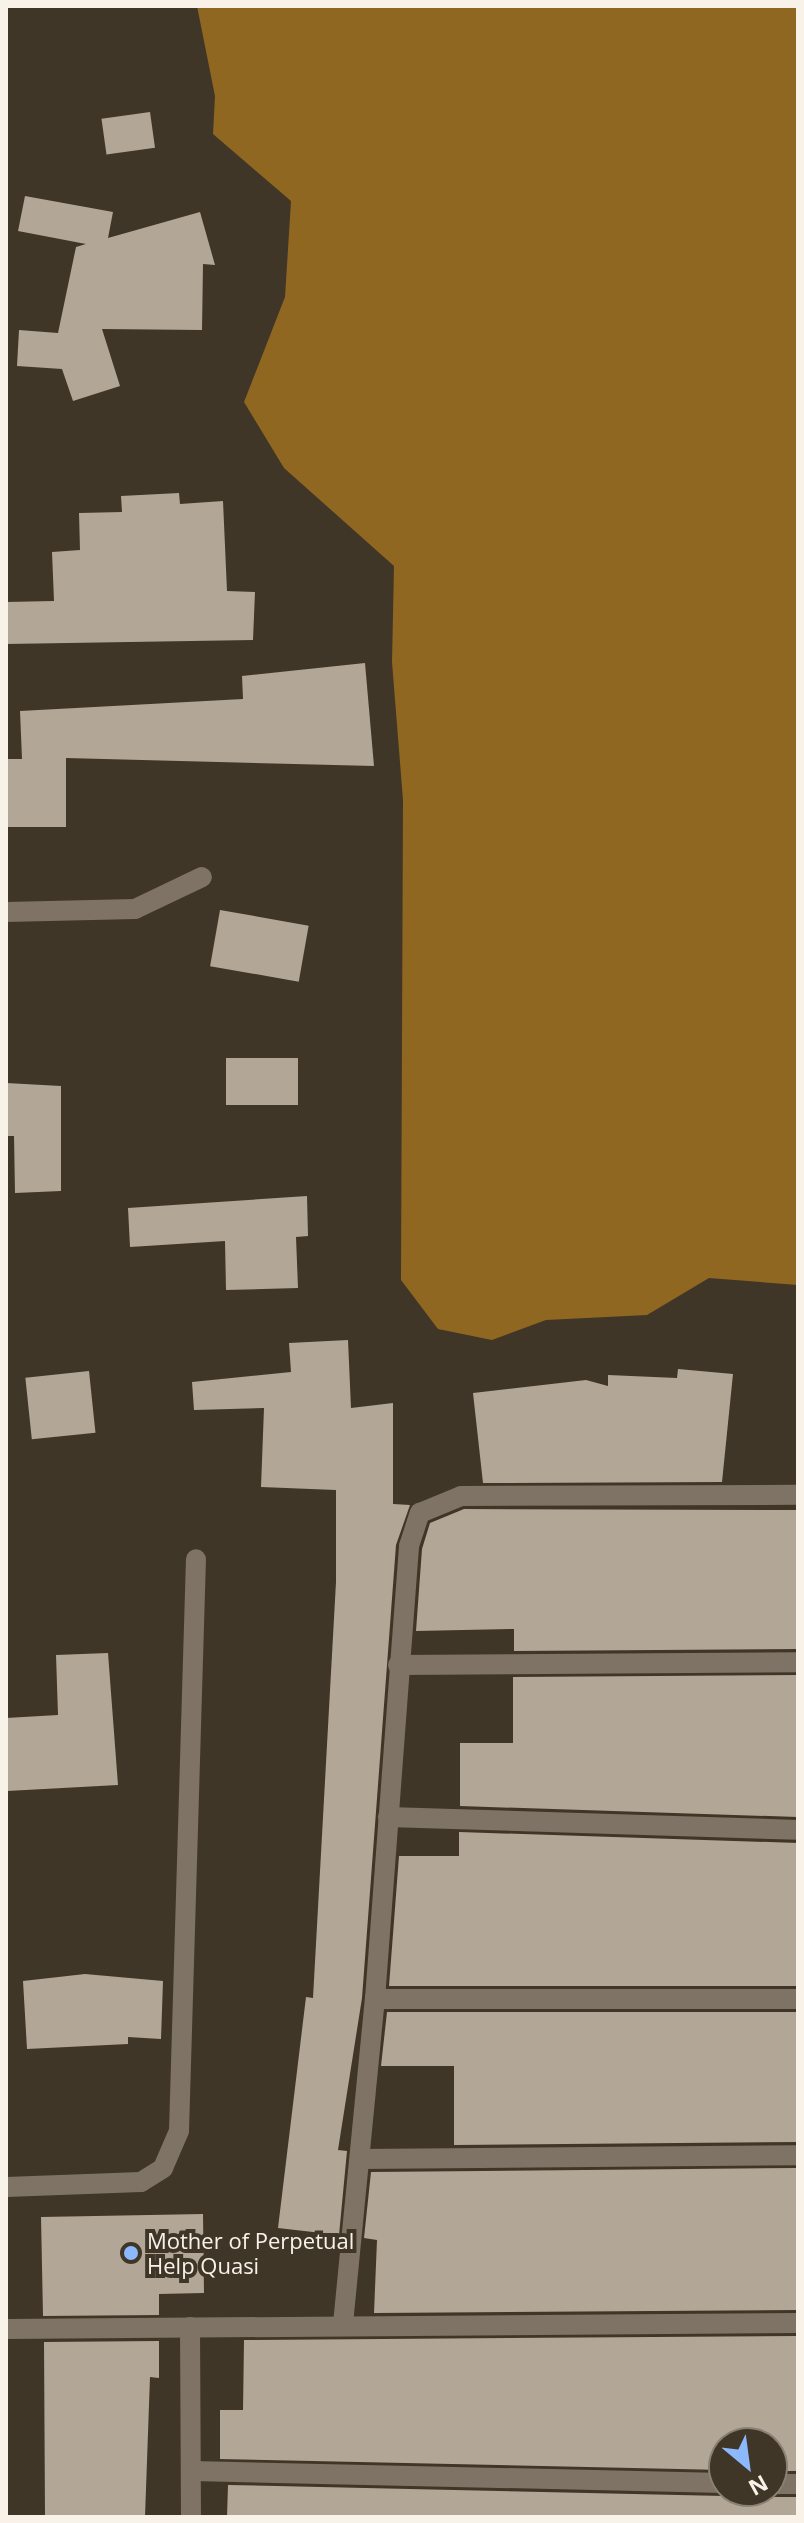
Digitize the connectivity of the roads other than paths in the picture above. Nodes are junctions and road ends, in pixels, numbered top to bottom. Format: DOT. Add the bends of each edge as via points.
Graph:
graph roads {
  1 [pos="202,877"];
  2 [pos="6,912"];
  3 [pos="798,1495"];
  4 [pos="196,1559"];
  5 [pos="798,1662"];
  6 [pos="398,1665"];
  7 [pos="388,1817"];
  8 [pos="798,1830"];
  9 [pos="375,1999"];
  10 [pos="798,1999"];
  11 [pos="798,2155"];
  12 [pos="360,2159"];
  13 [pos="6,2187"];
  14 [pos="798,2323"];
  15 [pos="343,2324"];
  16 [pos="190,2327"];
  17 [pos="6,2329"];
  18 [pos="192,2471"];
  19 [pos="708,2483"];
  20 [pos="191,2517"];
  1 -- 2 [label="street" via="135,909"];
  3 -- 6 [label="street" via="461,1496 434,1507 420,1513 409,1546"];
  4 -- 13 [label="street" via="179,2131 163,2168 141,2182"];
  5 -- 6 [label="street"];
  6 -- 7 [label="street"];
  7 -- 8 [label="street"];
  7 -- 9 [label="street"];
  9 -- 10 [label="street"];
  9 -- 12 [label="street"];
  11 -- 12 [label="street"];
  12 -- 15 [label="street"];
  14 -- 15 [label="street"];
  15 -- 16 [label="street"];
  16 -- 17 [label="street"];
  16 -- 18 [label="street"];
  18 -- 19 [label="street"];
  18 -- 20 [label="street"];
}
